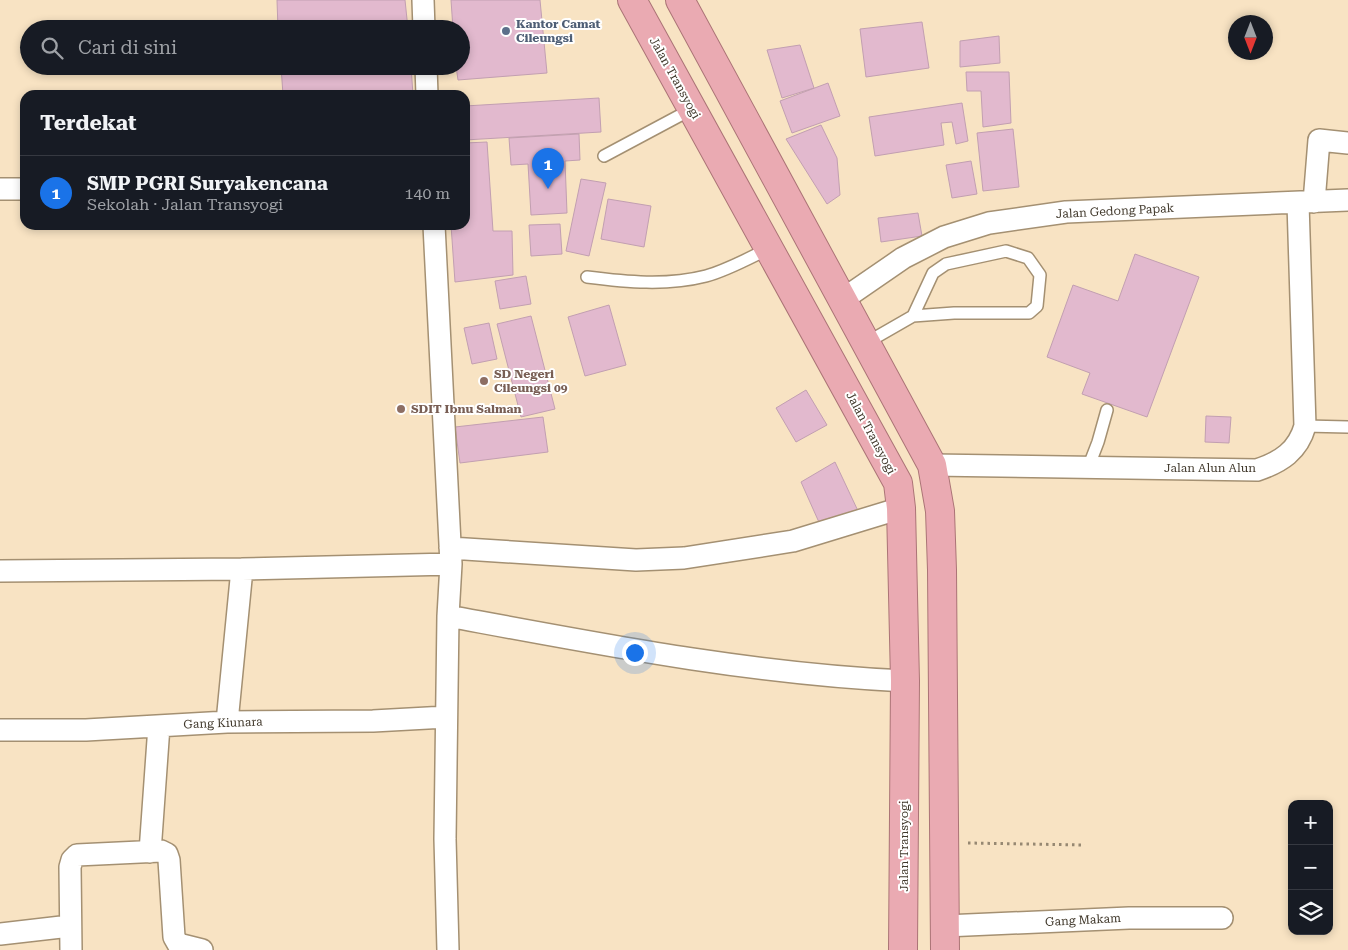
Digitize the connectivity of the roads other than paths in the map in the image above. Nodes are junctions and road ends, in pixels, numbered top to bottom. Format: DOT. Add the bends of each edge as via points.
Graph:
graph roads {
  1 [pos="422,0"];
  2 [pos="632,0"];
  3 [pos="680,0"];
  4 [pos="423,20"];
  5 [pos="426,75"];
  6 [pos="427,90"];
  7 [pos="692,108"];
  8 [pos="1348,143"];
  9 [pos="604,156"];
  10 [pos="20,188"];
  11 [pos="0,189"];
  12 [pos="1348,200"];
  13 [pos="1306,203"];
  14 [pos="434,230"];
  15 [pos="770,248"];
  16 [pos="587,278"];
  17 [pos="842,300"];
  18 [pos="913,316"];
  19 [pos="866,343"];
  20 [pos="1107,410"];
  21 [pos="1305,426"];
  22 [pos="1348,427"];
  23 [pos="932,465"];
  24 [pos="1088,468"];
  25 [pos="901,508"];
  26 [pos="450,556"];
  27 [pos="242,568"];
  28 [pos="0,571"];
  29 [pos="448,616"];
  30 [pos="905,681"];
  31 [pos="446,717"];
  32 [pos="227,722"];
  33 [pos="159,726"];
  34 [pos="0,730"];
  35 [pos="150,852"];
  36 [pos="1222,918"];
  37 [pos="70,926"];
  38 [pos="0,934"];
  39 [pos="945,938"];
  40 [pos="71,950"];
  41 [pos="202,950"];
  42 [pos="448,950"];
  43 [pos="903,950"];
  1 -- 4 [label="street"];
  2 -- 7 [label="highway, Jalan Transyogi"];
  3 -- 17 [label="highway"];
  5 -- 6 [label="street"];
  7 -- 9 [label="lane"];
  7 -- 15 [label="highway, Jalan Transyogi"];
  8 -- 13 [label="street, Jalan Alun Alun" via="1319,140"];
  10 -- 11 [label="street"];
  12 -- 13 [label="street, Jalan Gedong Papak"];
  13 -- 17 [label="street, Jalan Gedong Papak" via="1066,212 989,223 944,237 903,258"];
  13 -- 21 [label="street, Jalan Alun Alun"];
  14 -- 26 [label="street"];
  15 -- 16 [label="lane" via="706,276 648,282"];
  15 -- 25 [label="highway, Jalan Transyogi" via="898,483"];
  17 -- 19 [label="highway"];
  18 -- 18 [label="lane" via="1029,313 1037,306 1040,275 1028,258 1006,251 946,264 933,273"];
  18 -- 19 [label="lane"];
  19 -- 23 [label="highway"];
  20 -- 24 [label="lane"];
  21 -- 22 [label="lane"];
  21 -- 24 [label="street, Jalan Alun Alun" via="1301,440 1290,451 1275,464 1257,470"];
  23 -- 24 [label="street, Jalan Alun Alun"];
  23 -- 39 [label="highway" via="940,511 942,570"];
  25 -- 26 [label="street" via="794,541 684,558"];
  25 -- 30 [label="highway, Jalan Transyogi"];
  26 -- 27 [label="street"];
  26 -- 29 [label="street"];
  27 -- 28 [label="street"];
  27 -- 32 [label="street"];
  29 -- 30 [label="street" via="655,654 868,680"];
  29 -- 31 [label="street"];
  30 -- 43 [label="highway, Jalan Transyogi"];
  31 -- 32 [label="street, Gang Kiunara"];
  31 -- 42 [label="street"];
  32 -- 33 [label="street, Gang Kiunara"];
  33 -- 34 [label="street, Gang Kiunara"];
  33 -- 35 [label="street"];
  35 -- 37 [label="street" via="77,855 70,867"];
  35 -- 41 [label="street" via="161,851 169,860 174,937 184,947"];
  36 -- 39 [label="street, Gang Makam" via="1128,918"];
  37 -- 38 [label="street"];
  37 -- 40 [label="street"];
}
